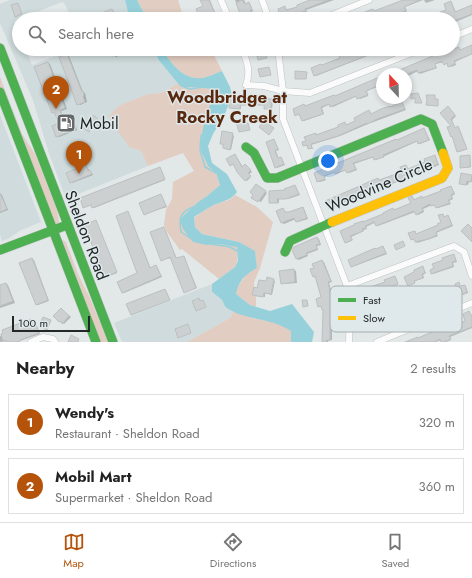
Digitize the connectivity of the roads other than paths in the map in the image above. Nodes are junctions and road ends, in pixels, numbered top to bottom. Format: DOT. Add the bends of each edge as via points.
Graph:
graph roads {
  1 [pos="222,0"];
  2 [pos="262,0"];
  3 [pos="369,0"];
  4 [pos="226,12"];
  5 [pos="266,12"];
  6 [pos="339,12"];
  7 [pos="472,29"];
  8 [pos="460,34"];
  9 [pos="0,48"];
  10 [pos="245,56"];
  11 [pos="279,56"];
  12 [pos="404,56"];
  13 [pos="283,91"];
  14 [pos="0,92"];
  15 [pos="246,147"];
  16 [pos="301,168"];
  17 [pos="67,225"];
  18 [pos="324,225"];
  19 [pos="53,231"];
  20 [pos="0,250"];
  21 [pos="285,252"];
  22 [pos="472,276"];
  23 [pos="348,286"];
  24 [pos="472,303"];
  25 [pos="462,307"];
  26 [pos="349,332"];
  27 [pos="401,332"];
  28 [pos="31,342"];
  29 [pos="55,342"];
  30 [pos="96,342"];
  31 [pos="113,342"];
  32 [pos="349,342"];
  33 [pos="377,342"];
  1 -- 4 [label="street"];
  2 -- 5 [label="street"];
  3 -- 6 [label="street"];
  7 -- 8 [label="street"];
  9 -- 17 [label="main road, Sheldon Road"];
  10 -- 13 [label="street" via="249,77 246,84"];
  11 -- 13 [label="street"];
  12 -- 13 [label="street" via="310,93"];
  13 -- 16 [label="street" via="283,119"];
  14 -- 19 [label="main road, Sheldon Road"];
  15 -- 16 [label="main road" via="254,153 267,178 277,178"];
  16 -- 18 [label="street"];
  16 -- 18 [label="main road, Woodvine Circle" via="421,119 432,124 448,168 442,178"];
  17 -- 19 [label="main road"];
  17 -- 31 [label="main road, Sheldon Road"];
  18 -- 21 [label="main road" via="290,241"];
  18 -- 23 [label="street"];
  19 -- 20 [label="main road"];
  19 -- 30 [label="main road, Sheldon Road"];
  22 -- 23 [label="street" via="464,252 454,246"];
  24 -- 25 [label="street"];
  26 -- 32 [label="street"];
  27 -- 33 [label="street"];
  28 -- 29 [label="street" via="44,337 54,339"];
}
